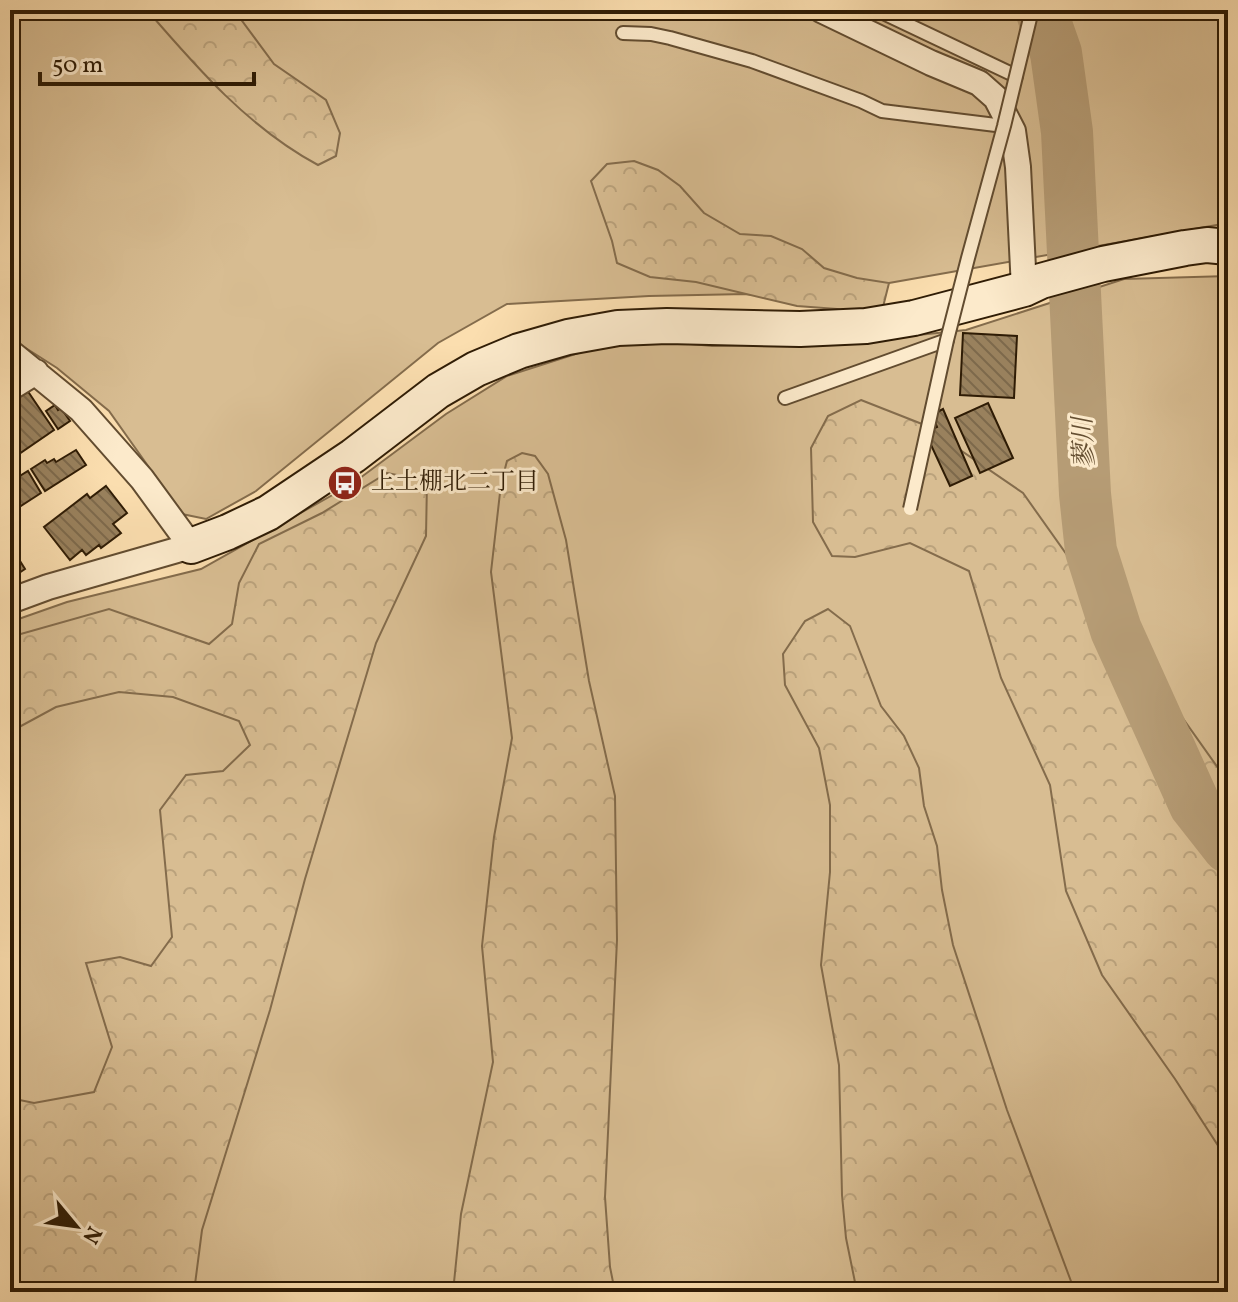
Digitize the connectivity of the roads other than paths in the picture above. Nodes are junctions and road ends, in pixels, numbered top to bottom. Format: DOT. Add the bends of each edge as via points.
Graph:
graph roads {
  1 [pos="821,10"];
  2 [pos="877,10"];
  3 [pos="1032,10"];
  4 [pos="623,33"];
  5 [pos="1016,76"];
  6 [pos="1004,126"];
  7 [pos="1228,247"];
  8 [pos="1032,285"];
  9 [pos="947,340"];
  10 [pos="10,352"];
  11 [pos="36,372"];
  12 [pos="10,388"];
  13 [pos="785,398"];
  14 [pos="910,509"];
  15 [pos="191,546"];
  16 [pos="10,601"];
  1 -- 8 [label="street" via="979,83 996,98 1013,131"];
  2 -- 5 [label="lane"];
  3 -- 5 [label="lane, bridge"];
  4 -- 6 [label="lane" via="670,38 752,61 882,111"];
  5 -- 6 [label="lane, bridge"];
  6 -- 9 [label="lane, bridge"];
  7 -- 8 [label="street" via="1185,248"];
  8 -- 15 [label="street" via="866,326 618,328 519,351 438,391 268,513"];
  9 -- 13 [label="lane"];
  9 -- 14 [label="lane, bridge"];
  10 -- 11 [label="street"];
  11 -- 12 [label="street"];
  11 -- 15 [label="street" via="111,443"];
  15 -- 16 [label="street"];
}
